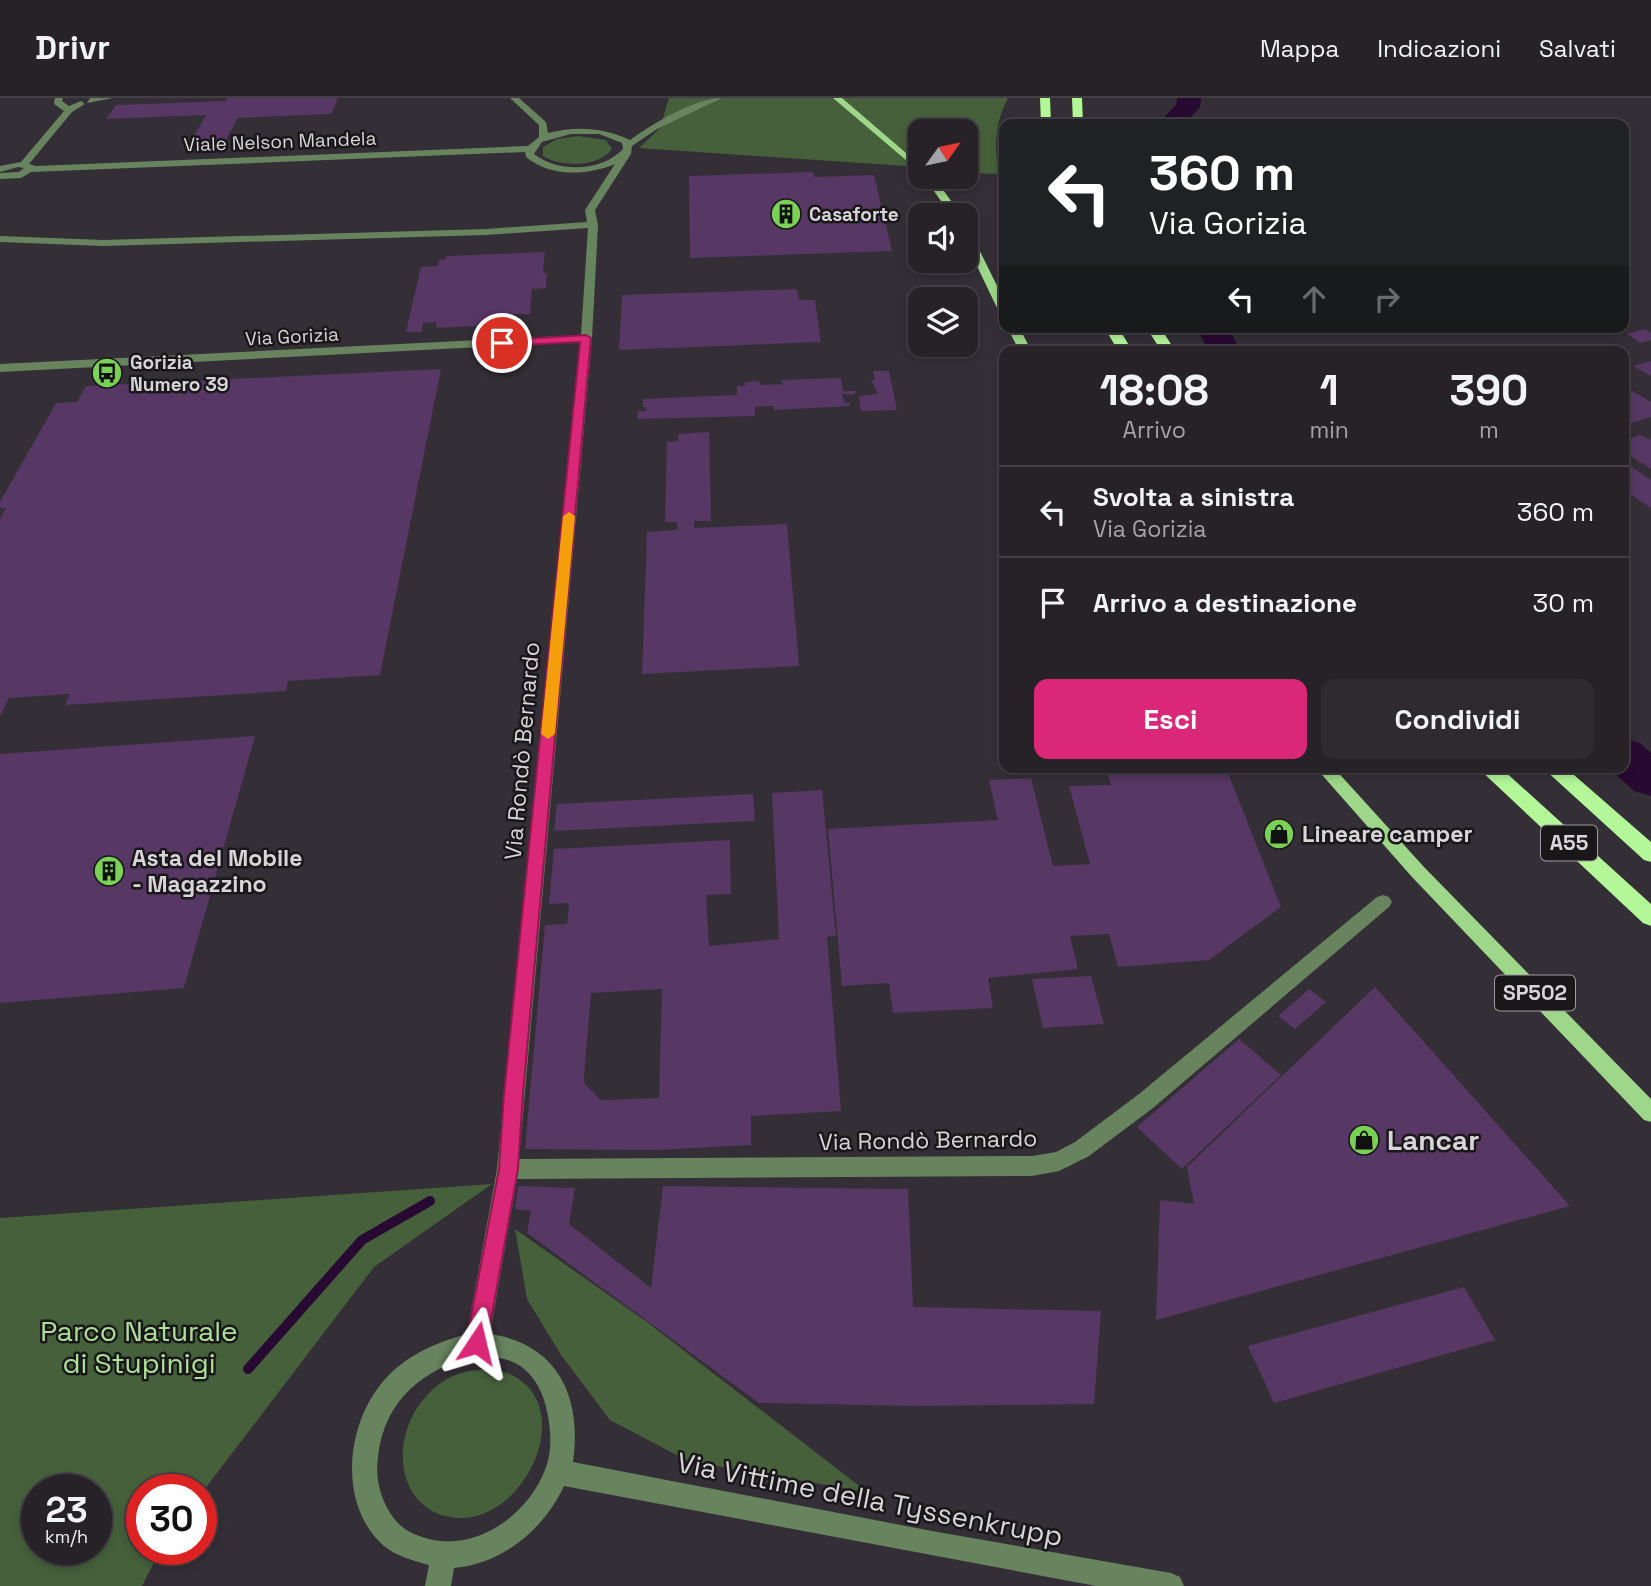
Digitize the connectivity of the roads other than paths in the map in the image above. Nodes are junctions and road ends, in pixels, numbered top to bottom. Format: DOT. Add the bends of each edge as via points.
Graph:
graph roads {
  1 [pos="109,98"];
  2 [pos="514,98"];
  3 [pos="718,98"];
  4 [pos="837,98"];
  5 [pos="1045,98"];
  6 [pos="1077,98"];
  7 [pos="88,101"];
  8 [pos="64,104"];
  9 [pos="1046,119"];
  10 [pos="1078,119"];
  11 [pos="544,138"];
  12 [pos="530,149"];
  13 [pos="627,149"];
  14 [pos="908,159"];
  15 [pos="28,166"];
  16 [pos="0,169"];
  17 [pos="5,179"];
  18 [pos="593,225"];
  19 [pos="0,239"];
  20 [pos="978,257"];
  21 [pos="999,300"];
  22 [pos="586,338"];
  23 [pos="0,369"];
  24 [pos="1329,773"];
  25 [pos="1493,773"];
  26 [pos="1559,773"];
  27 [pos="1651,854"];
  28 [pos="1382,902"];
  29 [pos="1651,917"];
  30 [pos="1651,1114"];
  31 [pos="508,1169"];
  32 [pos="477,1343"];
  33 [pos="558,1472"];
  34 [pos="443,1557"];
  35 [pos="439,1586"];
  36 [pos="1171,1586"];
  1 -- 7 [label="street"];
  2 -- 11 [label="street" via="543,124"];
  3 -- 13 [label="street" via="654,127"];
  4 -- 14 [label="main road"];
  5 -- 9 [label="highway"];
  6 -- 10 [label="highway"];
  7 -- 8 [label="street"];
  8 -- 15 [label="street"];
  11 -- 12 [label="street"];
  11 -- 13 [label="street" via="571,131 600,131 622,138"];
  12 -- 13 [label="street" via="534,161 572,170 603,166"];
  12 -- 15 [label="street, Viale Nelson Mandela"];
  13 -- 18 [label="street, Via Rondò Bernardo" via="590,210"];
  15 -- 16 [label="street"];
  15 -- 17 [label="street"];
  18 -- 19 [label="street" via="104,243"];
  18 -- 22 [label="street, Via Rondò Bernardo"];
  20 -- 21 [label="main road"];
  22 -- 23 [label="street, Via Gorizia"];
  22 -- 31 [label="street, Via Rondò Bernardo"];
  24 -- 30 [label="main road, SP502"];
  25 -- 29 [label="highway, A55"];
  26 -- 27 [label="highway, A55"];
  28 -- 31 [label="street, Via Rondò Bernardo" via="1146,1101 1059,1161 1032,1166"];
  31 -- 32 [label="street, Via Rondò Bernardo"];
  32 -- 33 [label="street" via="521,1353 549,1378 563,1424"];
  32 -- 34 [label="street" via="440,1353 407,1374 384,1401 365,1454 363,1472 371,1510 395,1540"];
  33 -- 34 [label="street" via="535,1510 507,1536 471,1553"];
  33 -- 36 [label="street, Via Vittime della Tyssenkrupp"];
  34 -- 35 [label="street"];
}
